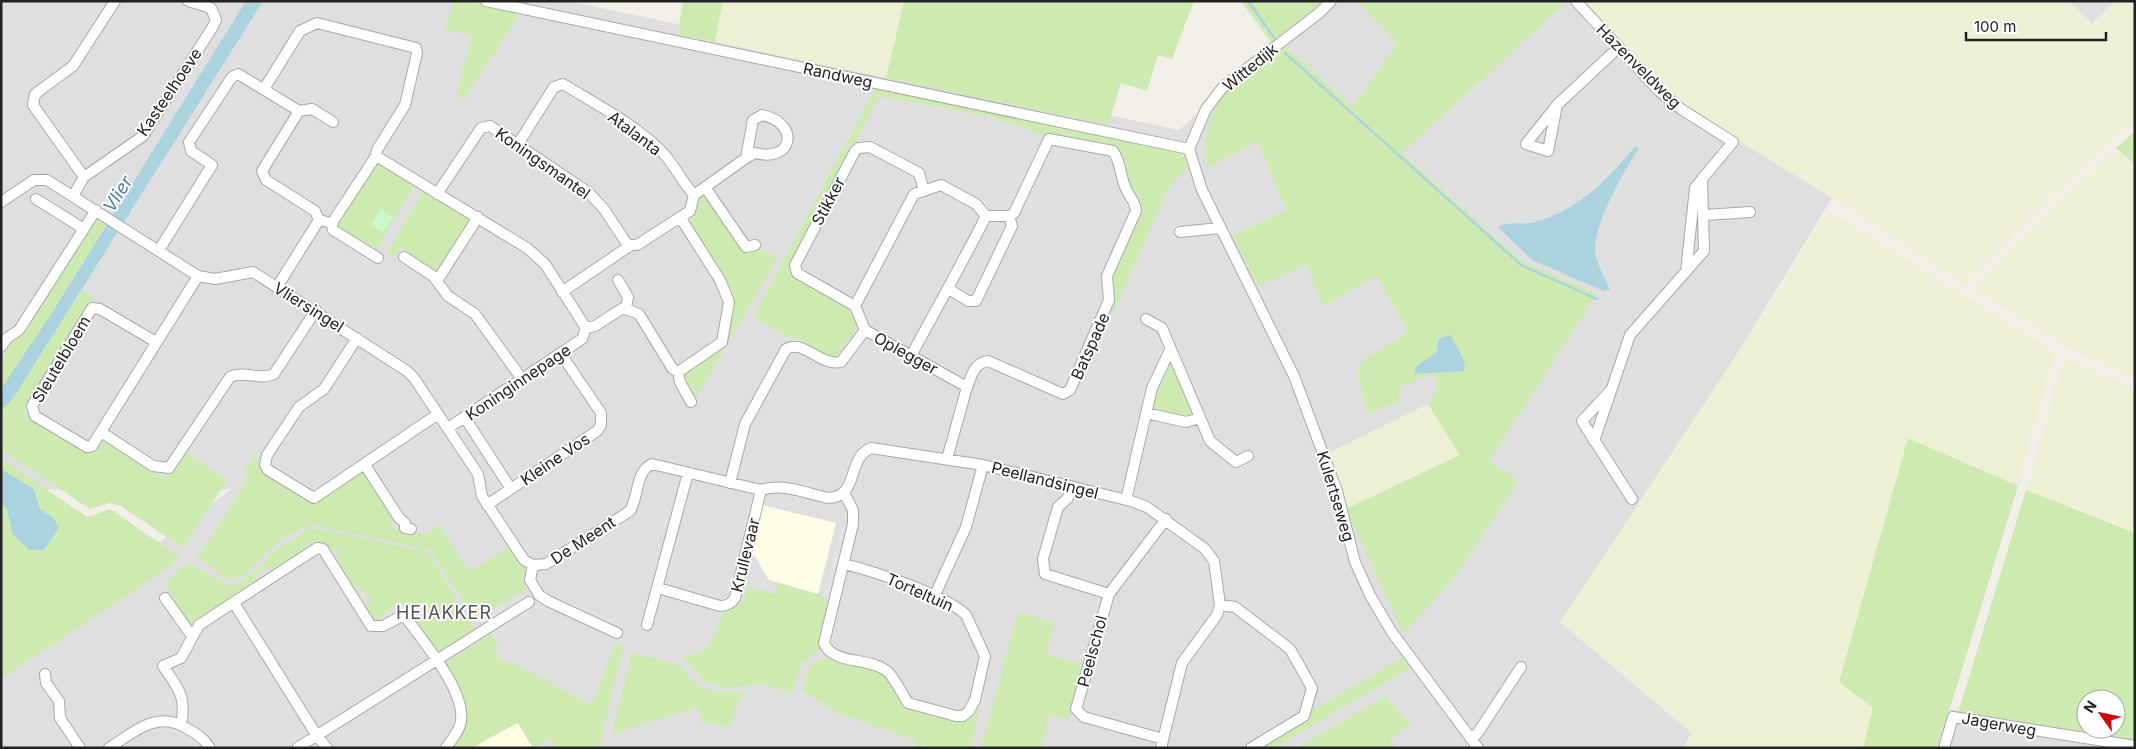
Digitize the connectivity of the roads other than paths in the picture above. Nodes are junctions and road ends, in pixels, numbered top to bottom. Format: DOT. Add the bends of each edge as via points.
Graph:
graph roads {
  1 [pos="115,1"];
  2 [pos="188,1"];
  3 [pos="486,1"];
  4 [pos="1331,1"];
  5 [pos="1576,1"];
  6 [pos="1618,47"];
  7 [pos="264,89"];
  8 [pos="1557,105"];
  9 [pos="299,111"];
  10 [pos="333,122"];
  11 [pos="518,144"];
  12 [pos="1189,149"];
  13 [pos="376,156"];
  14 [pos="746,158"];
  15 [pos="84,177"];
  16 [pos="1702,180"];
  17 [pos="705,187"];
  18 [pos="924,190"];
  19 [pos="437,194"];
  20 [pos="694,195"];
  21 [pos="73,196"];
  22 [pos="36,198"];
  23 [pos="1,202"];
  24 [pos="1750,212"];
  25 [pos="101,213"];
  26 [pos="1704,215"];
  27 [pos="986,216"];
  28 [pos="1009,216"];
  29 [pos="478,217"];
  30 [pos="680,217"];
  31 [pos="319,220"];
  32 [pos="332,223"];
  33 [pos="1220,228"];
  34 [pos="84,229"];
  35 [pos="1180,232"];
  36 [pos="755,245"];
  37 [pos="629,247"];
  38 [pos="159,250"];
  39 [pos="378,258"];
  40 [pos="404,258"];
  41 [pos="1686,272"];
  42 [pos="198,276"];
  43 [pos="618,280"];
  44 [pos="437,281"];
  45 [pos="277,287"];
  46 [pos="949,289"];
  47 [pos="562,292"];
  48 [pos="855,306"];
  49 [pos="626,308"];
  50 [pos="316,310"];
  51 [pos="1146,319"];
  52 [pos="586,328"];
  53 [pos="865,330"];
  54 [pos="358,338"];
  55 [pos="156,342"];
  56 [pos="1,347"];
  57 [pos="1170,350"];
  58 [pos="561,354"];
  59 [pos="911,356"];
  60 [pos="678,372"];
  61 [pos="522,379"];
  62 [pos="967,387"];
  63 [pos="1612,389"];
  64 [pos="691,402"];
  65 [pos="1146,413"];
  66 [pos="438,414"];
  67 [pos="465,418"];
  68 [pos="1200,418"];
  69 [pos="448,428"];
  70 [pos="101,432"];
  71 [pos="1594,441"];
  72 [pos="1248,456"];
  73 [pos="947,459"];
  74 [pos="365,465"];
  75 [pos="983,465"];
  76 [pos="688,473"];
  77 [pos="730,483"];
  78 [pos="1070,486"];
  79 [pos="511,490"];
  80 [pos="761,490"];
  81 [pos="844,494"];
  82 [pos="1632,499"];
  83 [pos="1126,500"];
  84 [pos="487,505"];
  85 [pos="1166,519"];
  86 [pos="411,529"];
  87 [pos="844,564"];
  88 [pos="533,565"];
  89 [pos="658,588"];
  90 [pos="1109,594"];
  91 [pos="934,597"];
  92 [pos="165,598"];
  93 [pos="529,602"];
  94 [pos="234,603"];
  95 [pos="1220,605"];
  96 [pos="647,625"];
  97 [pos="617,633"];
  98 [pos="192,636"];
  99 [pos="438,662"];
  100 [pos="1521,666"];
  101 [pos="45,674"];
  102 [pos="181,724"];
  103 [pos="317,736"];
  104 [pos="1471,737"];
  105 [pos="1162,743"];
  106 [pos="2088,744"];
  107 [pos="2135,746"];
  108 [pos="80,748"];
  109 [pos="110,748"];
  110 [pos="210,748"];
  111 [pos="297,748"];
  112 [pos="327,748"];
  113 [pos="446,748"];
  114 [pos="1251,748"];
  115 [pos="1478,748"];
  116 [pos="1944,748"];
  1 -- 15 [label="street" via="73,66 35,94 33,105"];
  2 -- 15 [label="street, Kasteelhoeve" via="212,8 216,20 212,28 142,136"];
  3 -- 12 [label="street, Randweg"];
  4 -- 12 [label="street, Wittedijk" via="1223,88 1206,108"];
  5 -- 6 [label="street, Hazenveldweg"];
  6 -- 8 [label="street"];
  6 -- 16 [label="street, Hazenveldweg" via="1659,91 1733,142"];
  7 -- 9 [label="street"];
  7 -- 13 [label="street" via="300,31 317,23 416,48 405,105 376,150"];
  7 -- 38 [label="street" via="238,74 232,77 189,142 191,151 212,165"];
  9 -- 10 [label="street" via="312,109"];
  9 -- 31 [label="street" via="262,171 266,180 315,211"];
  11 -- 19 [label="street, Koningsmantel" via="490,126 481,128"];
  11 -- 20 [label="street, Atalanta" via="554,87 563,84 653,144 666,156"];
  11 -- 37 [label="street, Koningsmantel" via="589,193 604,209"];
  12 -- 33 [label="street, Kulertseweg" via="1202,190"];
  13 -- 19 [label="street"];
  13 -- 32 [label="street"];
  14 -- 14 [label="street" via="753,120 762,115 784,126 788,134 782,150 776,155 754,153"];
  14 -- 17 [label="street"];
  15 -- 21 [label="street, Kasteelhoeve"];
  16 -- 26 [label="street"];
  16 -- 41 [label="street" via="1695,188"];
  17 -- 20 [label="street"];
  17 -- 36 [label="street" via="746,246"];
  18 -- 27 [label="street" via="942,185 976,204"];
  18 -- 48 [label="street" via="914,194"];
  18 -- 48 [label="street, Stikker" via="919,173 870,147 855,151 795,265 797,274"];
  19 -- 29 [label="street"];
  20 -- 30 [label="street" via="690,211"];
  21 -- 23 [label="street, Vliersingel" via="47,180 34,180"];
  21 -- 25 [label="street, Vliersingel"];
  22 -- 34 [label="street"];
  24 -- 26 [label="street"];
  25 -- 34 [label="street"];
  25 -- 38 [label="street, Vliersingel"];
  26 -- 41 [label="street" via="1704,251"];
  27 -- 28 [label="street"];
  27 -- 46 [label="street"];
  28 -- 46 [label="street" via="1012,226 980,297 972,302"];
  28 -- 62 [label="street, Batspade" via="1014,212 1046,141 1053,138 1113,151 1119,159 1123,181 1136,211 1107,276 1110,300 1070,390 1064,394 988,361 975,368"];
  29 -- 44 [label="street"];
  29 -- 47 [label="street" via="527,248 545,264"];
  30 -- 37 [label="street"];
  30 -- 60 [label="street" via="720,280 730,308 722,342"];
  31 -- 32 [label="street"];
  31 -- 45 [label="street"];
  32 -- 39 [label="street" via="333,230"];
  33 -- 35 [label="street"];
  33 -- 104 [label="street, Kulertseweg" via="1294,376 1337,491 1355,562 1370,595 1392,631"];
  34 -- 56 [label="street" via="19,330"];
  37 -- 47 [label="street"];
  38 -- 42 [label="street, Vliersingel"];
  40 -- 44 [label="street"];
  41 -- 63 [label="street" via="1630,335"];
  42 -- 45 [label="street, Vliersingel" via="215,279 253,272"];
  42 -- 55 [label="street, Sleutelbloem"];
  43 -- 49 [label="street" via="628,297"];
  44 -- 61 [label="street" via="448,296 475,314"];
  45 -- 50 [label="street, Vliersingel"];
  46 -- 59 [label="street"];
  47 -- 52 [label="street"];
  48 -- 53 [label="street"];
  49 -- 52 [label="street"];
  49 -- 60 [label="street" via="639,314 672,368"];
  50 -- 54 [label="street, Vliersingel"];
  50 -- 70 [label="street" via="274,374 269,377 238,373 230,377 169,468 153,466"];
  51 -- 57 [label="street" via="1162,328"];
  52 -- 58 [label="street, Koninginnepage" via="582,339"];
  53 -- 59 [label="street, Oplegger"];
  53 -- 77 [label="street, Oplegger" via="841,362 826,362 798,346 786,349 745,424"];
  54 -- 66 [label="street, Vliersingel" via="407,371"];
  54 -- 74 [label="street" via="324,389 299,407 267,455 265,465 314,498"];
  55 -- 70 [label="street, Sleutelbloem"];
  55 -- 70 [label="street, Sleutelbloem" via="100,309 92,308 32,406 35,416 87,447 92,446"];
  57 -- 65 [label="street" via="1152,388"];
  57 -- 68 [label="street"];
  58 -- 61 [label="street, Koninginnepage"];
  58 -- 79 [label="street, Kleine Vos" via="601,413 601,425"];
  59 -- 62 [label="street, Oplegger"];
  60 -- 64 [label="street"];
  61 -- 67 [label="street, Koninginnepage"];
  62 -- 73 [label="street"];
  63 -- 71 [label="street"];
  63 -- 71 [label="street" via="1582,421"];
  65 -- 68 [label="street" via="1186,422"];
  65 -- 83 [label="street"];
  66 -- 69 [label="street, Vliersingel"];
  66 -- 74 [label="street"];
  67 -- 69 [label="street, Koninginnepage"];
  67 -- 79 [label="street"];
  68 -- 72 [label="street" via="1210,441 1236,462"];
  69 -- 84 [label="street, Vliersingel" via="478,474 480,490"];
  71 -- 82 [label="street"];
  73 -- 75 [label="street, Peellandsingel"];
  73 -- 81 [label="street, Peellandsingel" via="870,448 858,457 850,488"];
  74 -- 86 [label="street" via="405,523 405,528"];
  75 -- 78 [label="street, Peellandsingel"];
  75 -- 91 [label="street" via="966,526"];
  76 -- 77 [label="street"];
  76 -- 88 [label="street, De Meent" via="657,464 646,467 630,511 546,564"];
  76 -- 89 [label="street"];
  77 -- 80 [label="street"];
  78 -- 83 [label="street, Peellandsingel"];
  78 -- 90 [label="street" via="1068,498 1058,507 1042,559 1045,574"];
  79 -- 84 [label="street, Kleine Vos"];
  80 -- 81 [label="street" via="782,487 828,498"];
  80 -- 89 [label="street, Krullevaar" via="732,602 720,606"];
  81 -- 87 [label="street, Torteltuin" via="853,510"];
  83 -- 85 [label="street, Peellandsingel" via="1147,507"];
  84 -- 88 [label="street, Vliersingel" via="524,560"];
  85 -- 90 [label="street, Peelschol"];
  85 -- 95 [label="street, Peellandsingel" via="1205,549 1214,561"];
  87 -- 91 [label="street, Torteltuin" via="873,571"];
  87 -- 91 [label="street, Torteltuin" via="824,643 826,649 832,654 876,665 888,673 908,703 963,716 975,700 985,652 966,615"];
  88 -- 97 [label="street, De Meent" via="530,580 539,595"];
  89 -- 96 [label="street"];
  90 -- 105 [label="street, Peelschol" via="1076,709 1084,717"];
  92 -- 98 [label="street"];
  93 -- 99 [label="street"];
  94 -- 98 [label="street" via="199,625"];
  94 -- 99 [label="street" via="317,548 323,549 372,626 383,626 402,616 408,619"];
  94 -- 103 [label="street"];
  95 -- 105 [label="street" via="1217,615 1182,663"];
  95 -- 114 [label="street" via="1235,607 1290,649 1312,688 1304,716"];
  98 -- 102 [label="street" via="181,658 163,666 180,691 185,707"];
  99 -- 103 [label="street"];
  99 -- 113 [label="street" via="454,690 461,711 461,723"];
  100 -- 104 [label="street" via="1477,734"];
  101 -- 108 [label="street" via="46,683 58,701 60,718"];
  102 -- 109 [label="street" via="151,721"];
  102 -- 110 [label="street" via="200,735"];
  103 -- 111 [label="street"];
  103 -- 112 [label="street"];
  104 -- 115 [label="street, Kulertseweg"];
  106 -- 107 [label="street, Jagerweg"];
  106 -- 116 [label="street, Jagerweg" via="1953,717"];
}
